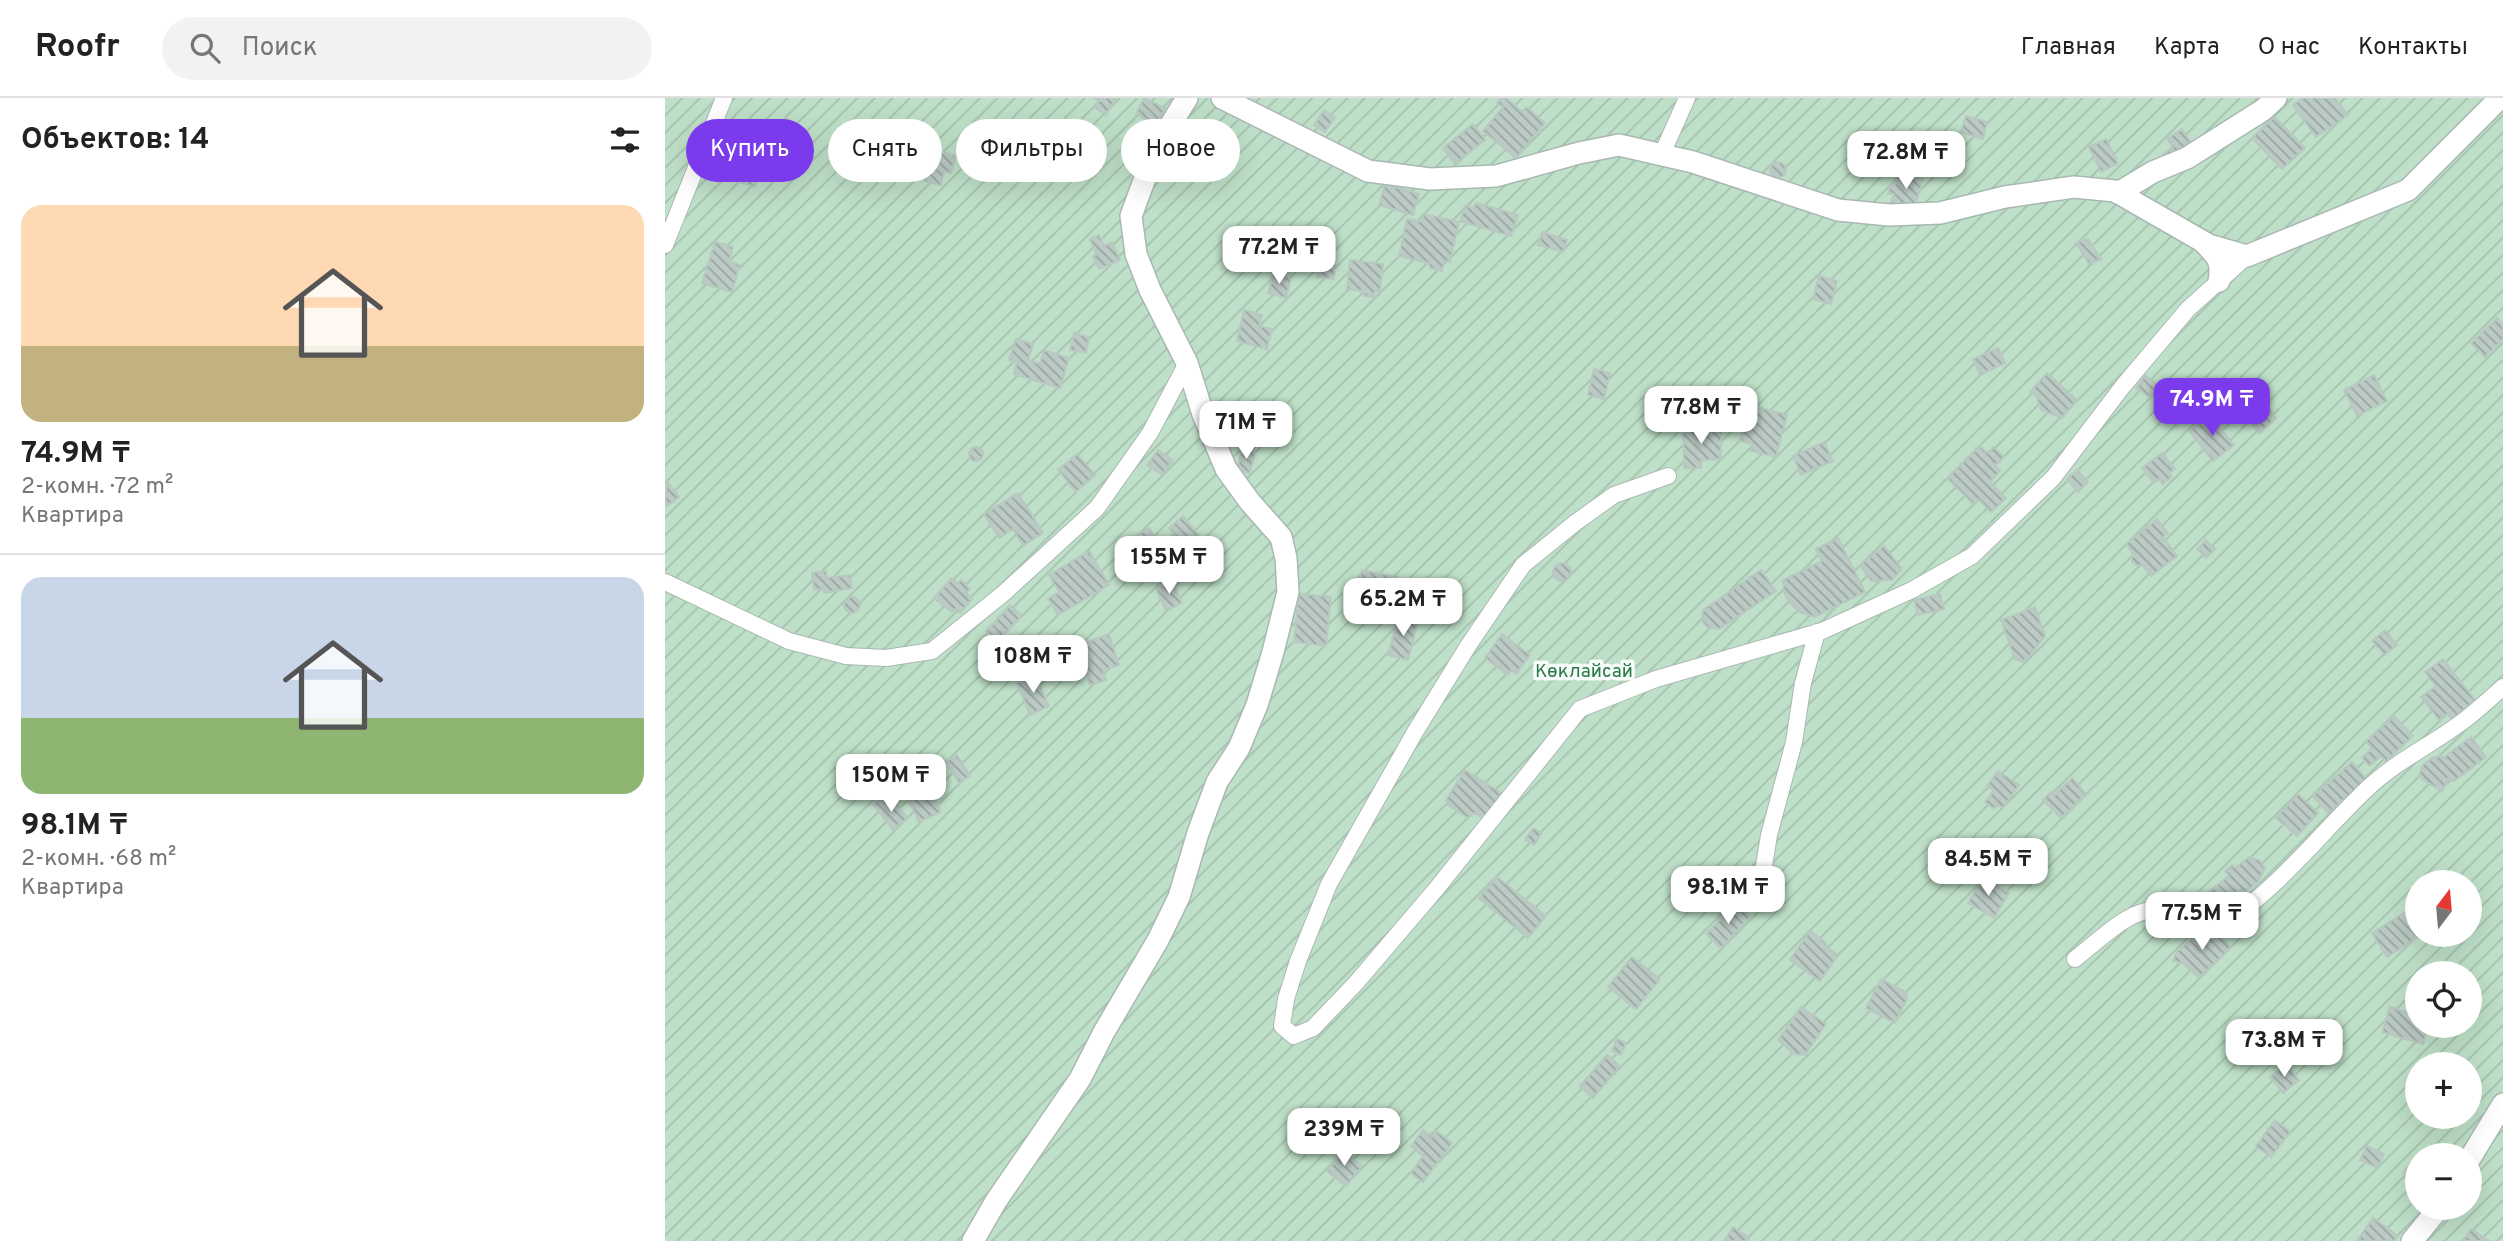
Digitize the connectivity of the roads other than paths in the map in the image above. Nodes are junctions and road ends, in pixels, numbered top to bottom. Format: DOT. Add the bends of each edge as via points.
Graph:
graph roads {
  1 [pos="724,98"];
  2 [pos="1187,98"];
  3 [pos="1222,98"];
  4 [pos="1687,98"];
  5 [pos="2276,98"];
  6 [pos="2500,98"];
  7 [pos="1662,154"];
  8 [pos="2118,193"];
  9 [pos="2202,241"];
  10 [pos="665,246"];
  11 [pos="2247,256"];
  12 [pos="2219,281"];
  13 [pos="1187,363"];
  14 [pos="1668,476"];
  15 [pos="665,582"];
  16 [pos="1817,632"];
  17 [pos="2503,687"];
  18 [pos="1762,878"];
  19 [pos="2075,958"];
  20 [pos="2503,1104"];
  21 [pos="2479,1143"];
  22 [pos="2429,1220"];
  23 [pos="973,1241"];
  24 [pos="2412,1241"];
  1 -- 10 [label="lane"];
  2 -- 13 [label="street" via="1168,128 1131,216 1136,254"];
  3 -- 7 [label="street" via="1368,171 1430,179 1496,176 1619,145"];
  4 -- 7 [label="lane"];
  5 -- 8 [label="street" via="2187,158"];
  6 -- 11 [label="street" via="2408,190"];
  7 -- 8 [label="street" via="1838,210 1889,215 1940,213 2074,187"];
  8 -- 9 [label="street"];
  9 -- 11 [label="street"];
  9 -- 12 [label="street" via="2221,267"];
  11 -- 12 [label="lane"];
  12 -- 16 [label="lane" via="2188,309 2139,367 2053,478 1972,556 1912,590"];
  13 -- 15 [label="lane" via="1150,433 1097,508 932,651 886,658 846,656 789,641"];
  13 -- 23 [label="street" via="1226,470 1281,537 1288,592 1257,705 1239,748 1217,782 1179,897 1080,1079"];
  14 -- 16 [label="lane" via="1614,495 1523,565 1415,732 1329,884 1298,961 1282,1026 1294,1036 1313,1028 1356,983 1580,709 1657,679"];
  16 -- 18 [label="lane"];
  17 -- 19 [label="lane" via="2466,719 2371,785 2234,918 2219,927 2191,914 2160,908 2135,913"];
  20 -- 21 [label="street"];
  22 -- 24 [label="street"];
}
